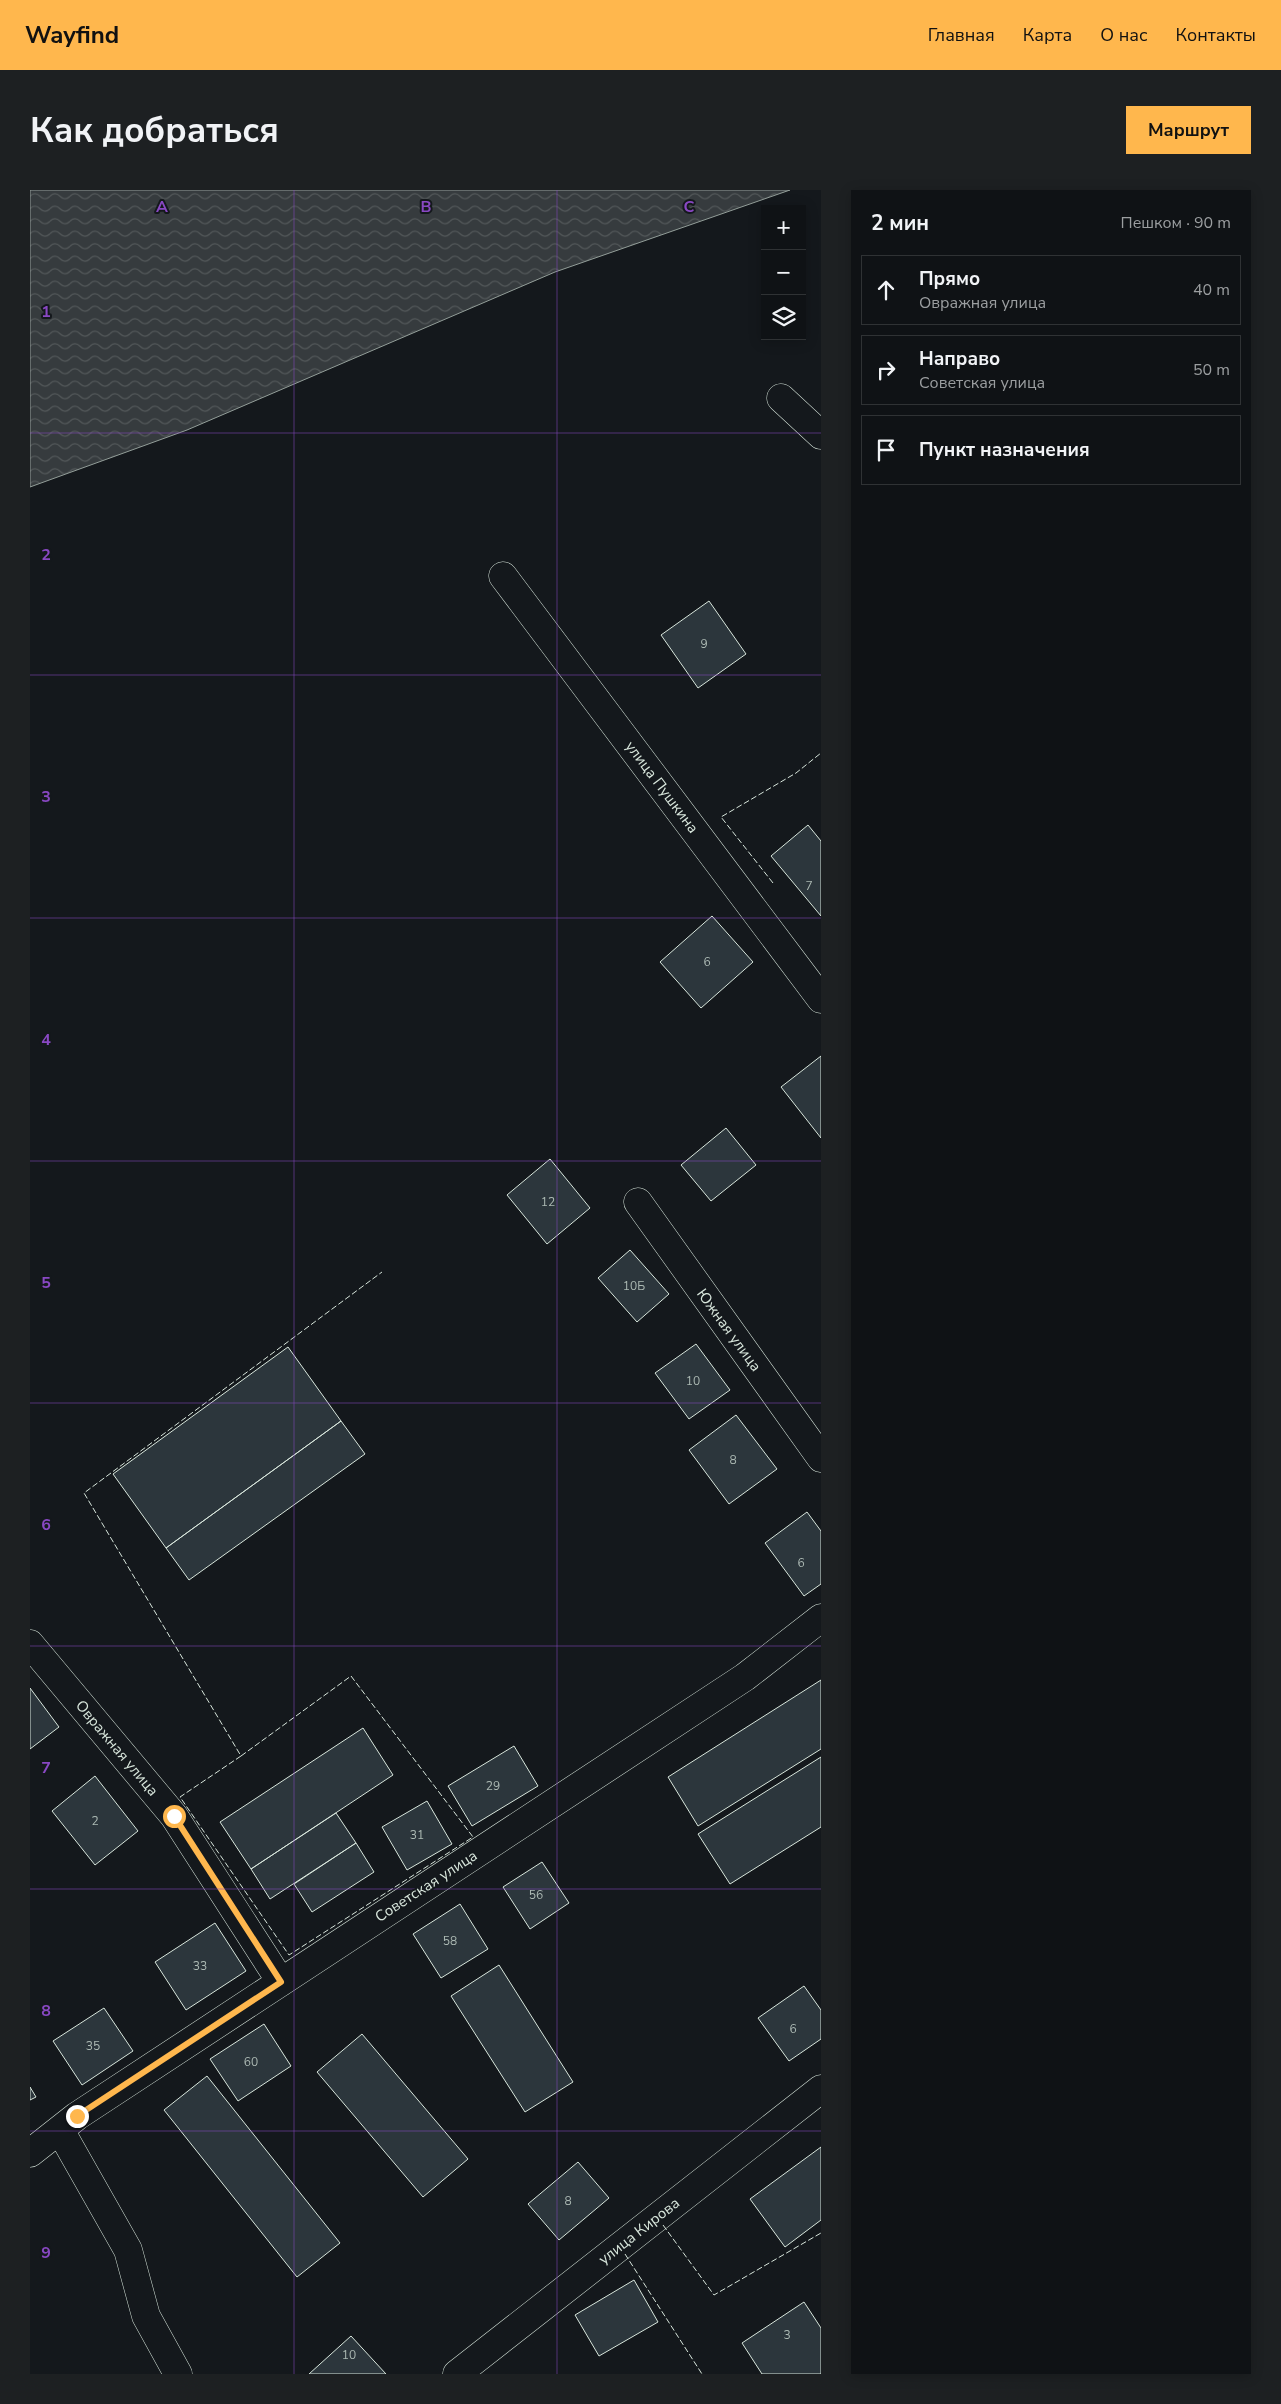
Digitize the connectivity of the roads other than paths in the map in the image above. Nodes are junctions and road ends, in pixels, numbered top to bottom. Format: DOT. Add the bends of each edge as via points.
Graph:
graph roads {
  1 [pos="781,398"];
  2 [pos="821,435"];
  3 [pos="503,576"];
  4 [pos="821,999"];
  5 [pos="638,1202"];
  6 [pos="821,1458"];
  7 [pos="821,1618"];
  8 [pos="30,1644"];
  9 [pos="281,1982"];
  10 [pos="821,2089"];
  11 [pos="60,2130"];
  12 [pos="30,2153"];
  13 [pos="178,2374"];
  14 [pos="457,2374"];
  1 -- 2 [label="street"];
  3 -- 4 [label="street, улица Пушкина"];
  5 -- 6 [label="street, Южная улица"];
  7 -- 9 [label="street, Советская улица" via="745,1677"];
  8 -- 9 [label="street, Овражная улица" via="174,1816"];
  9 -- 11 [label="street, Советская улица"];
  10 -- 14 [label="street, улица Кирова"];
  11 -- 12 [label="street, Советская улица"];
  11 -- 13 [label="street" via="128,2250 146,2316"];
}
